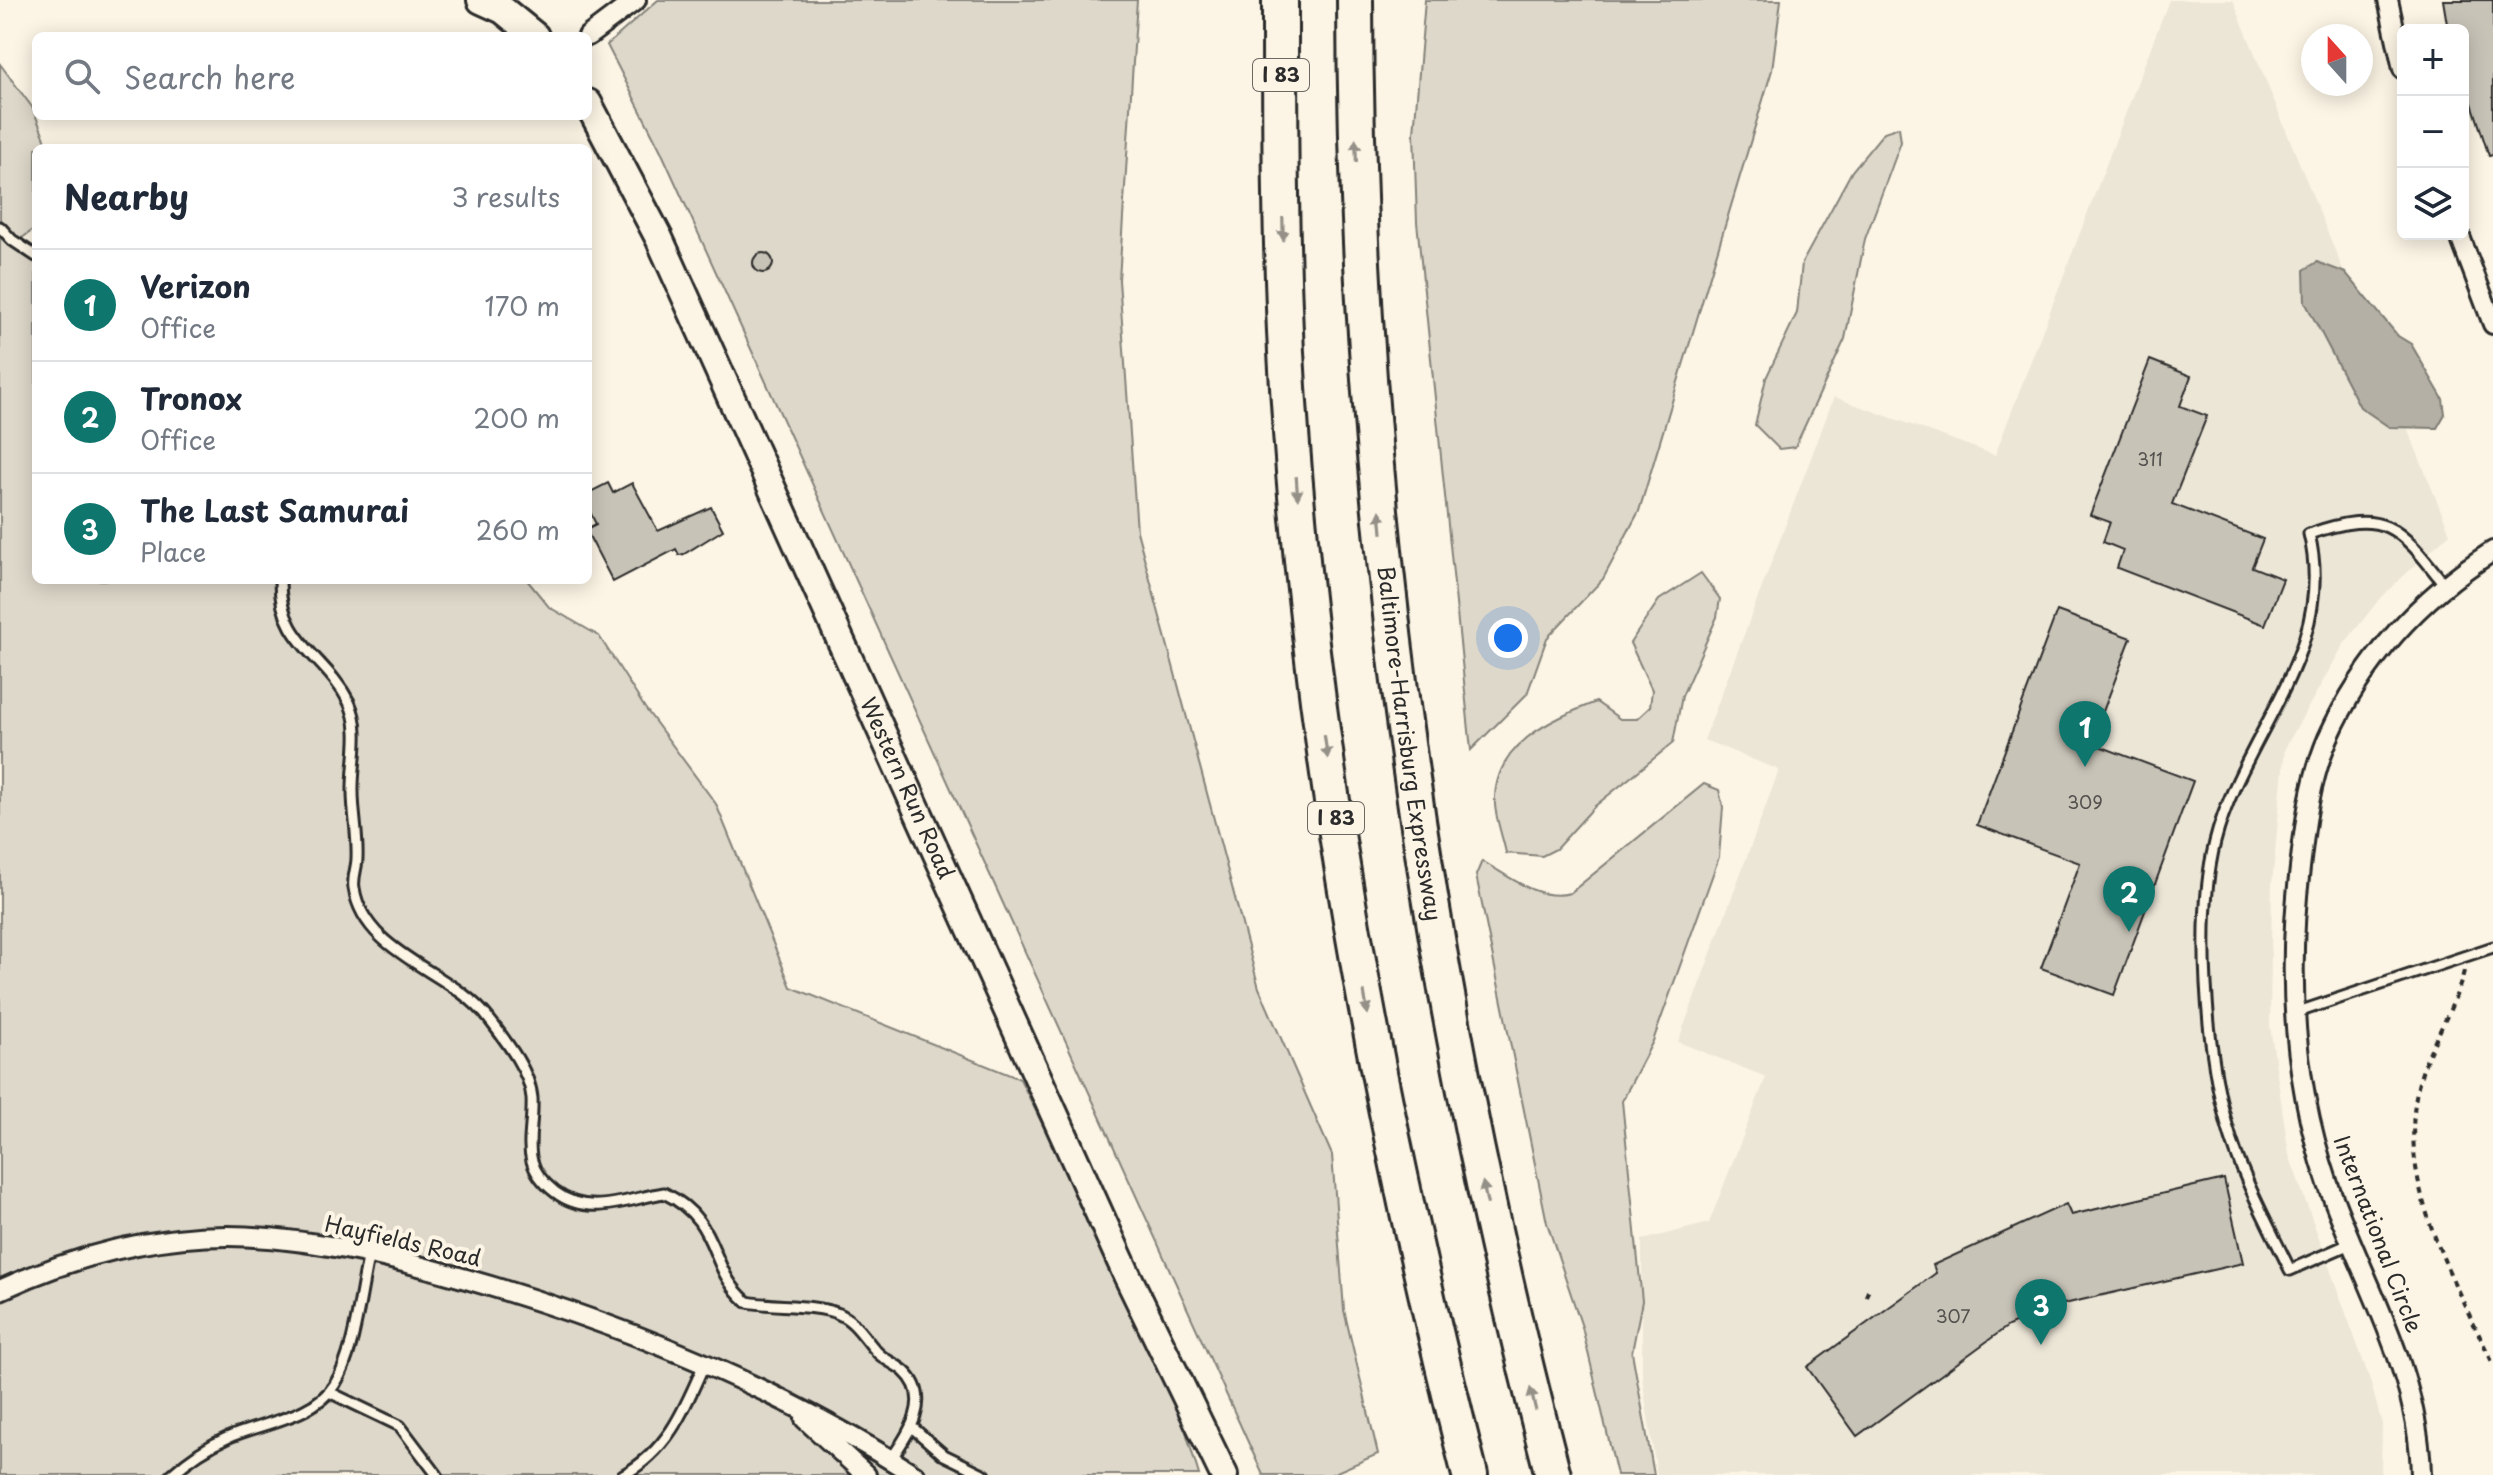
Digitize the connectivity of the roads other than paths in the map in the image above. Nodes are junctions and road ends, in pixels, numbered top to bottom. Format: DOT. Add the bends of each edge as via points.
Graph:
graph roads {
  1 [pos="481,0"];
  2 [pos="636,0"];
  3 [pos="1280,0"];
  4 [pos="1355,0"];
  5 [pos="2388,0"];
  6 [pos="530,32"];
  7 [pos="592,33"];
  8 [pos="2397,41"];
  9 [pos="592,110"];
  10 [pos="0,227"];
  11 [pos="2461,240"];
  12 [pos="32,253"];
  13 [pos="2493,324"];
  14 [pos="2493,551"];
  15 [pos="280,584"];
  16 [pos="2444,584"];
  17 [pos="2493,947"];
  18 [pos="2295,1013"];
  19 [pos="2352,1243"];
  20 [pos="369,1254"];
  21 [pos="0,1290"];
  22 [pos="705,1362"];
  23 [pos="329,1392"];
  24 [pos="782,1398"];
  25 [pos="913,1428"];
  26 [pos="891,1459"];
  27 [pos="171,1475"];
  28 [pos="437,1475"];
  29 [pos="623,1475"];
  30 [pos="866,1475"];
  31 [pos="915,1475"];
  32 [pos="985,1475"];
  33 [pos="1224,1475"];
  34 [pos="1470,1475"];
  35 [pos="1553,1475"];
  36 [pos="2421,1475"];
  1 -- 6 [label="street"];
  2 -- 7 [label="street"];
  3 -- 34 [label="highway, I 83, one-way" via="1286,353 1322,719 1401,1184"];
  35 -- 4 [label="highway, Baltimore-Harrisburg Expressway, one-way" via="1502,1270 1450,1020 1402,710 1366,348"];
  5 -- 8 [label="street"];
  9 -- 33 [label="street, Western Run Road" via="666,252 1127,1275"];
  10 -- 12 [label="lane"];
  11 -- 13 [label="street"];
  14 -- 16 [label="street, International Circle"];
  15 -- 25 [label="lane" via="289,626 349,702 357,726 353,886 360,908 378,933 473,999 491,1021 532,1097 529,1151 535,1172 570,1203 604,1206 664,1193 679,1200 700,1218 735,1292 747,1302 838,1313 882,1357 906,1372 918,1406"];
  16 -- 18 [label="street, International Circle" via="2411,615 2365,674 2328,739 2314,780 2293,925"];
  16 -- 19 [label="lane" via="2402,534 2384,525 2349,521 2309,534 2315,590 2306,637 2229,803 2215,840 2206,890 2214,1059 2227,1126 2255,1197 2290,1270"];
  17 -- 18 [label="lane"];
  18 -- 19 [label="street, International Circle" via="2316,1146"];
  19 -- 36 [label="street, International Circle" via="2408,1379"];
  20 -- 21 [label="street, Hayfields Road" via="229,1236 164,1240 80,1258"];
  20 -- 22 [label="street, Hayfields Road" via="528,1298"];
  20 -- 23 [label="lane" via="344,1365"];
  22 -- 24 [label="street, Hayfields Road"];
  22 -- 29 [label="lane" via="678,1424 658,1449"];
  23 -- 27 [label="lane" via="301,1411 227,1438"];
  23 -- 28 [label="lane" via="400,1426"];
  24 -- 26 [label="street, Hayfields Road"];
  24 -- 30 [label="street, Hayfields Road"];
  25 -- 26 [label="lane"];
  25 -- 32 [label="lane" via="944,1455"];
  26 -- 31 [label="street, Hayfields Road"];
}
